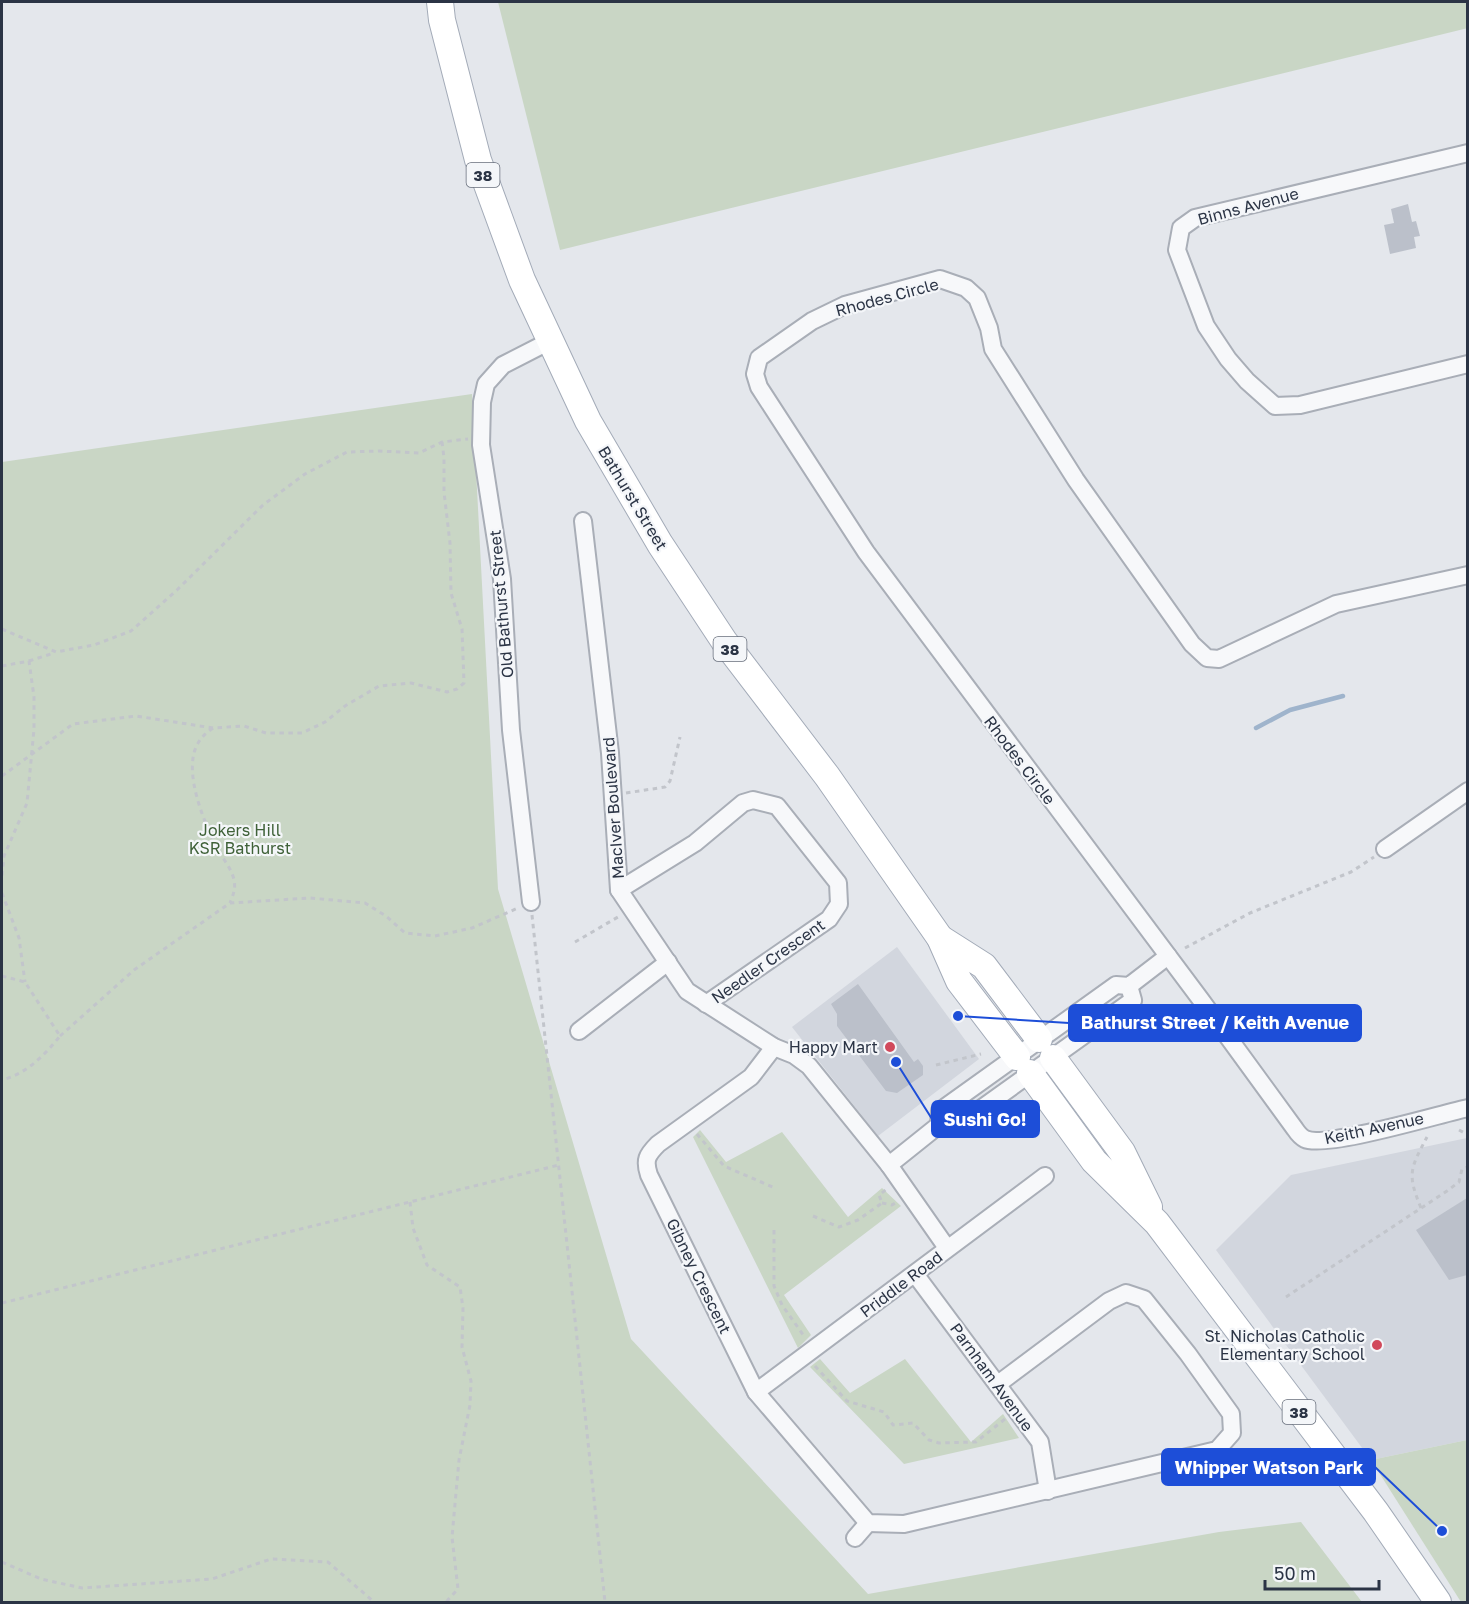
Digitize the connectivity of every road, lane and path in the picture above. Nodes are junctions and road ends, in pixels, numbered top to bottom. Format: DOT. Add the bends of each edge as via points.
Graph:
graph roads {
  1 [pos="440,2"];
  2 [pos="1467,153"];
  3 [pos="550,341"];
  4 [pos="1467,364"];
  5 [pos="482,438"];
  6 [pos="442,442"];
  7 [pos="583,521"];
  8 [pos="1467,575"];
  9 [pos="2,629"];
  10 [pos="56,652"];
  11 [pos="29,662"];
  12 [pos="2,666"];
  13 [pos="213,728"];
  14 [pos="680,736"];
  15 [pos="32,754"];
  16 [pos="2,776"];
  17 [pos="1467,791"];
  18 [pos="613,796"];
  19 [pos="1385,849"];
  20 [pos="2,876"];
  21 [pos="619,890"];
  22 [pos="2,893"];
  23 [pos="531,902"];
  24 [pos="230,903"];
  25 [pos="632,909"];
  26 [pos="940,938"];
  27 [pos="575,942"];
  28 [pos="1185,948"];
  29 [pos="1168,956"];
  30 [pos="668,962"];
  31 [pos="2,975"];
  32 [pos="25,982"];
  33 [pos="1129,986"];
  34 [pos="706,1004"];
  35 [pos="579,1031"];
  36 [pos="60,1036"];
  37 [pos="774,1047"];
  38 [pos="1046,1048"];
  39 [pos="981,1054"];
  40 [pos="936,1065"];
  41 [pos="1023,1065"];
  42 [pos="2,1080"];
  43 [pos="1467,1108"];
  44 [pos="688,1123"];
  45 [pos="1459,1130"];
  46 [pos="1467,1136"];
  47 [pos="1427,1137"];
  48 [pos="559,1165"];
  49 [pos="889,1165"];
  50 [pos="1467,1167"];
  51 [pos="1045,1176"];
  52 [pos="899,1180"];
  53 [pos="775,1188"];
  54 [pos="410,1202"];
  55 [pos="1421,1208"];
  56 [pos="813,1216"];
  57 [pos="1157,1223"];
  58 [pos="774,1230"];
  59 [pos="947,1248"];
  60 [pos="915,1274"];
  61 [pos="1286,1297"];
  62 [pos="2,1303"];
  63 [pos="809,1353"];
  64 [pos="998,1384"];
  65 [pos="756,1392"];
  66 [pos="1017,1410"];
  67 [pos="1048,1491"];
  68 [pos="868,1523"];
  69 [pos="855,1538"];
  70 [pos="2,1562"];
  71 [pos="374,1602"];
  72 [pos="446,1602"];
  73 [pos="605,1602"];
  74 [pos="1438,1602"];
  1 -- 3 [label="main road, Bathurst Street / 38" via="478,160 522,280"];
  2 -- 4 [label="street, Binns Avenue" via="1195,218 1180,228 1177,250 1206,326 1228,359 1275,406 1300,405"];
  3 -- 5 [label="street, Old Bathurst Street" via="503,365 486,384"];
  3 -- 26 [label="main road, Bathurst Street / 38" via="588,421 660,544 724,641 826,776"];
  5 -- 6 [label="path"];
  5 -- 23 [label="street, Old Bathurst Street" via="502,579 511,730"];
  6 -- 10 [label="path" via="419,453 347,452 305,474 263,505 131,631 94,645"];
  6 -- 13 [label="path" via="451,593 462,629 464,683 447,692 411,683 379,686 302,733 266,733 244,726"];
  7 -- 18 [label="street, MacIver Boulevard"];
  8 -- 29 [label="street, Rhodes Circle" via="1336,604 1218,659 1207,658 1185,635 1076,480 993,349 977,298 966,288 940,279 845,305 812,321 759,358 759,387 866,552"];
  9 -- 10 [label="path"];
  10 -- 11 [label="path"];
  11 -- 12 [label="path"];
  11 -- 15 [label="path" via="34,697"];
  13 -- 15 [label="path" via="136,716 73,724"];
  13 -- 24 [label="path" via="196,747 193,781 206,825 234,877"];
  14 -- 18 [label="path" via="670,781 665,787"];
  15 -- 16 [label="path"];
  15 -- 20 [label="path" via="27,803 4,856"];
  17 -- 19 [label="street"];
  18 -- 21 [label="street, MacIver Boulevard"];
  19 -- 28 [label="path" via="1351,872 1250,913"];
  21 -- 25 [label="street, MacIver Boulevard"];
  21 -- 34 [label="street, Needler Crescent" via="695,843 743,803 753,800 777,806 838,883 839,904 829,919"];
  22 -- 32 [label="path" via="19,938"];
  23 -- 24 [label="path" via="472,928 435,936 405,933 365,903 310,898"];
  23 -- 48 [label="path"];
  24 -- 36 [label="path" via="134,970"];
  25 -- 27 [label="path"];
  25 -- 30 [label="street, MacIver Boulevard"];
  26 -- 38 [label="main road, Bathurst Street / 38" via="984,966"];
  26 -- 41 [label="main road, Bathurst Street / 38" via="959,981"];
  29 -- 33 [label="street"];
  29 -- 43 [label="street, Keith Avenue" via="1305,1139 1323,1141 1353,1136"];
  30 -- 34 [label="street, MacIver Boulevard" via="687,991"];
  30 -- 35 [label="street"];
  31 -- 32 [label="path"];
  32 -- 36 [label="path"];
  33 -- 38 [label="street" via="1116,985"];
  33 -- 38 [label="street" via="1133,1000"];
  34 -- 37 [label="street, MacIver Boulevard"];
  36 -- 42 [label="path" via="44,1057"];
  37 -- 44 [label="street, Gibney Crescent" via="751,1077"];
  37 -- 49 [label="street, MacIver Boulevard" via="809,1065"];
  38 -- 41 [label="street"];
  38 -- 41 [label="street"];
  38 -- 57 [label="main road, Bathurst Street / 38" via="1122,1152"];
  39 -- 40 [label="path"];
  41 -- 49 [label="street" via="940,1111 939,1125"];
  41 -- 57 [label="main road, Bathurst Street / 38" via="1094,1161"];
  44 -- 53 [label="path" via="724,1166"];
  44 -- 65 [label="street, Gibney Crescent" via="658,1144 645,1163"];
  45 -- 46 [label="path"];
  47 -- 55 [label="path" via="1414,1160 1411,1175"];
  48 -- 54 [label="path"];
  48 -- 73 [label="path"];
  49 -- 52 [label="street, MacIver Boulevard"];
  50 -- 55 [label="path" via="1462,1168 1459,1182"];
  51 -- 59 [label="street, Priddle Road"];
  52 -- 56 [label="path" via="879,1195 882,1203 858,1220 839,1227"];
  52 -- 59 [label="street, MacIver Boulevard"];
  54 -- 62 [label="path"];
  54 -- 72 [label="path" via="413,1228 427,1265 460,1287 464,1308 462,1347 471,1381 452,1537 458,1589"];
  55 -- 61 [label="path"];
  57 -- 74 [label="main road, Bathurst Street / 38" via="1376,1512"];
  58 -- 63 [label="path" via="774,1286"];
  59 -- 60 [label="street, Priddle Road"];
  60 -- 63 [label="street, Priddle Road"];
  60 -- 64 [label="street, Parnham Avenue"];
  63 -- 65 [label="street, Priddle Road"];
  63 -- 66 [label="path" via="847,1401 884,1412 893,1425 913,1423 929,1440 939,1443 976,1442"];
  64 -- 66 [label="street, Parnham Avenue"];
  64 -- 67 [label="street" via="1109,1301 1126,1293 1144,1299 1231,1414 1232,1433 1217,1450"];
  65 -- 68 [label="street, Gibney Crescent"];
  66 -- 67 [label="street, Parnham Avenue" via="1040,1442"];
  67 -- 68 [label="street" via="904,1524"];
  68 -- 69 [label="street"];
  70 -- 71 [label="path" via="41,1579 82,1588 212,1579 271,1558 328,1562"];
}
